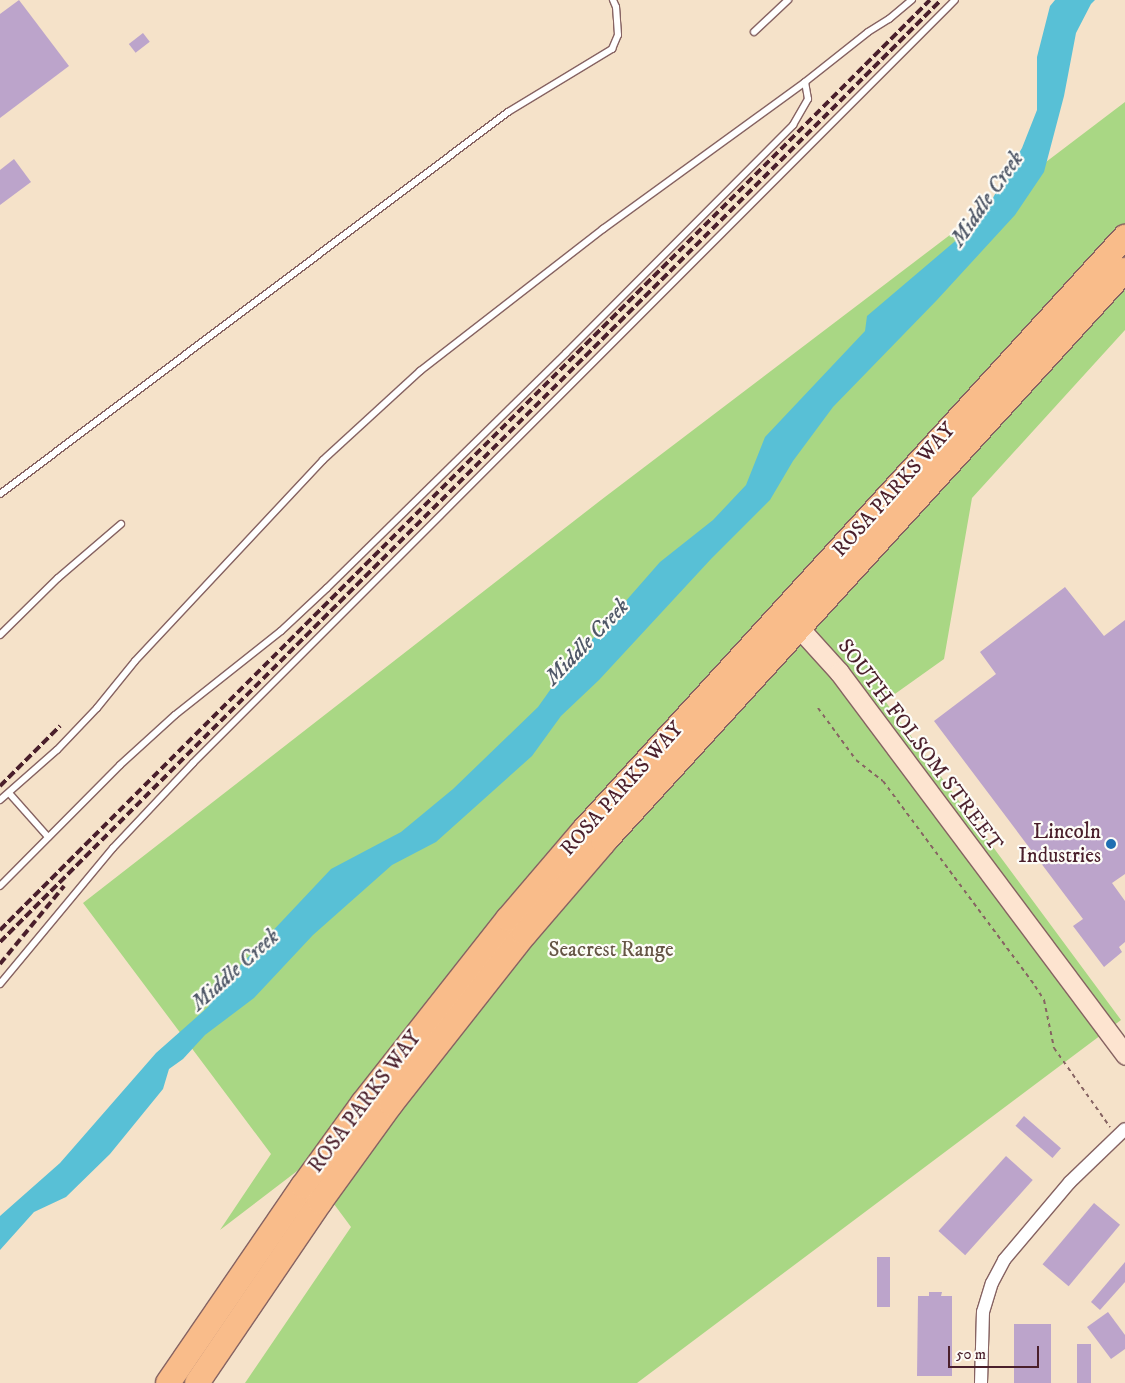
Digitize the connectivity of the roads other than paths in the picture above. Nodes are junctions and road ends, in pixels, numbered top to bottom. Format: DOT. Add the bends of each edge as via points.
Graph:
graph roads {
  1 [pos="613,0"];
  2 [pos="788,0"];
  3 [pos="912,0"];
  4 [pos="955,0"];
  5 [pos="754,32"];
  6 [pos="805,82"];
  7 [pos="1125,237"];
  8 [pos="1125,270"];
  9 [pos="0,494"];
  10 [pos="121,524"];
  11 [pos="783,611"];
  12 [pos="800,627"];
  13 [pos="0,636"];
  14 [pos="9,793"];
  15 [pos="0,800"];
  16 [pos="48,836"];
  17 [pos="0,886"];
  18 [pos="0,984"];
  19 [pos="1125,1055"];
  20 [pos="1121,1132"];
  21 [pos="168,1383"];
  22 [pos="196,1383"];
  23 [pos="981,1383"];
  1 -- 9 [label="lane" via="618,34 612,49 508,112"];
  2 -- 5 [label="lane"];
  3 -- 6 [label="lane"];
  4 -- 18 [label="lane" via="193,763 113,848"];
  6 -- 14 [label="lane" via="490,314 376,409 263,522 135,661 97,708"];
  6 -- 16 [label="lane" via="808,99 793,125 559,359 281,631 175,715"];
  7 -- 11 [label="highway, ROSA PARKS WAY"];
  8 -- 12 [label="highway, ROSA PARKS WAY"];
  10 -- 13 [label="lane" via="58,578"];
  11 -- 12 [label="street, SOUTH FOLSOM STREET"];
  11 -- 21 [label="highway, ROSA PARKS WAY" via="584,830 432,1014 303,1186"];
  12 -- 19 [label="street, SOUTH FOLSOM STREET" via="839,672"];
  12 -- 22 [label="highway, ROSA PARKS WAY" via="604,842 458,1017 320,1202"];
  14 -- 15 [label="lane"];
  14 -- 16 [label="lane"];
  16 -- 17 [label="lane"];
  20 -- 23 [label="street" via="1070,1182 1004,1260 992,1283 984,1312"];
}
